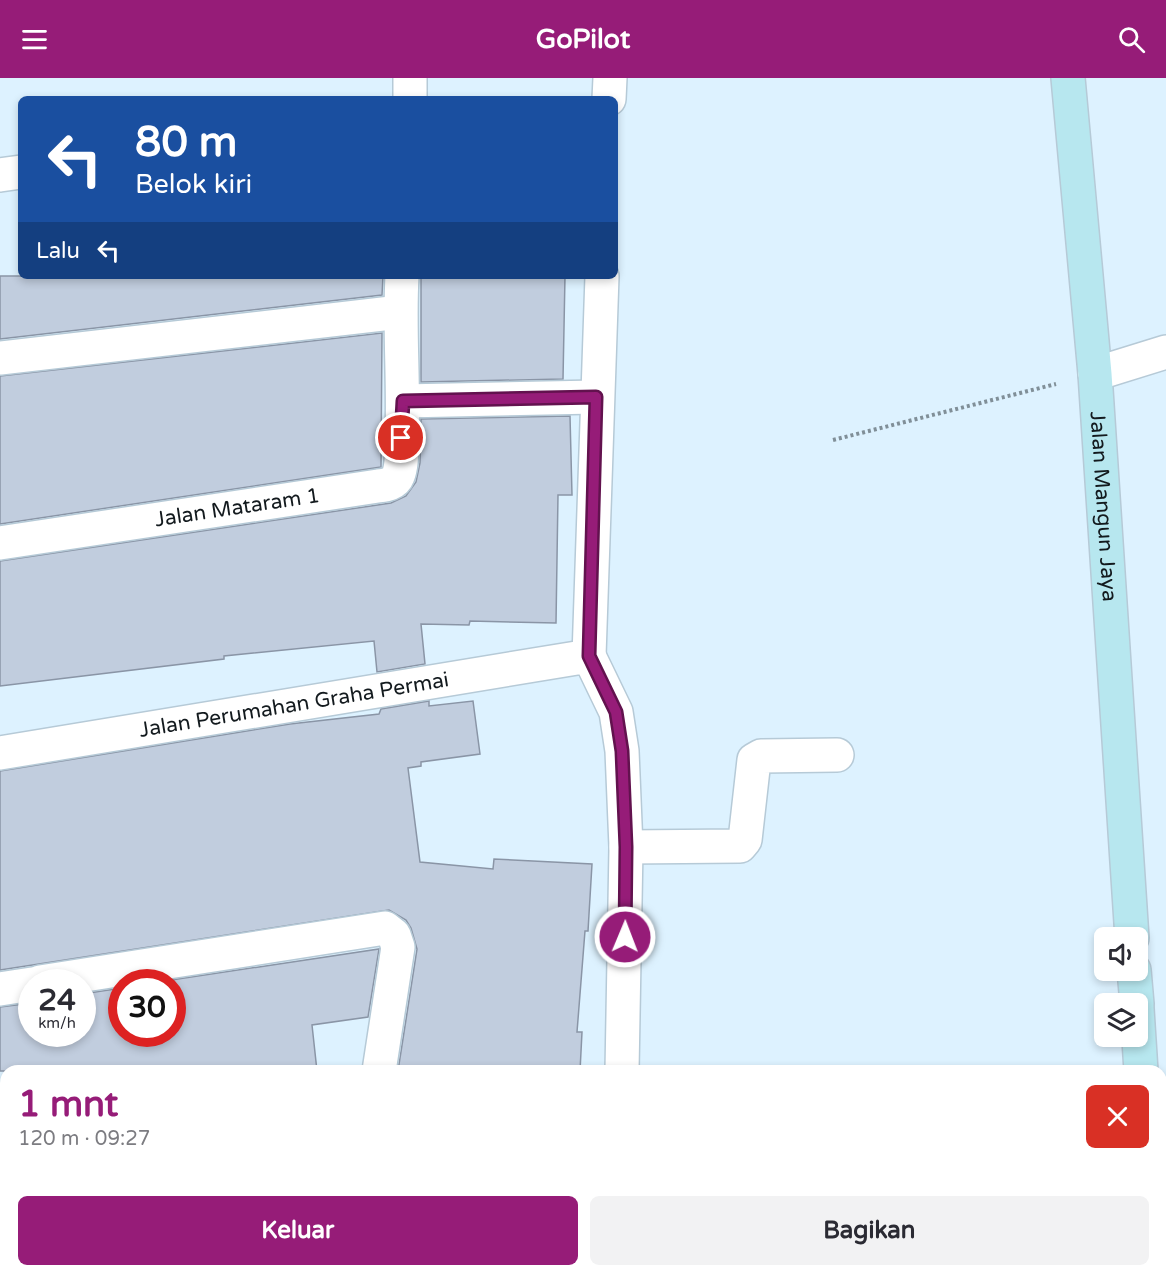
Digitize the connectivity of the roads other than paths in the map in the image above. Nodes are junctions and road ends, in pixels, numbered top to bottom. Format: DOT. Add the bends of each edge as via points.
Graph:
graph roads {
  1 [pos="410,78"];
  2 [pos="610,78"];
  3 [pos="1068,78"];
  4 [pos="410,96"];
  5 [pos="609,96"];
  6 [pos="18,172"];
  7 [pos="0,175"];
  8 [pos="402,279"];
  9 [pos="602,279"];
  10 [pos="400,312"];
  11 [pos="1166,352"];
  12 [pos="0,358"];
  13 [pos="1095,374"];
  14 [pos="596,397"];
  15 [pos="403,401"];
  16 [pos="0,543"];
  17 [pos="589,656"];
  18 [pos="0,753"];
  19 [pos="837,755"];
  20 [pos="626,847"];
  21 [pos="1131,927"];
  22 [pos="96,973"];
  23 [pos="18,986"];
  24 [pos="0,989"];
  25 [pos="1139,1047"];
  26 [pos="381,1065"];
  27 [pos="622,1065"];
  28 [pos="1141,1065"];
  1 -- 4 [label="street"];
  2 -- 5 [label="street"];
  3 -- 13 [label="street, Jalan Mangun Jaya"];
  6 -- 7 [label="street"];
  8 -- 10 [label="street, Jalan Mataram 1"];
  9 -- 14 [label="street"];
  10 -- 12 [label="street"];
  10 -- 15 [label="street, Jalan Mataram 1"];
  11 -- 13 [label="street"];
  13 -- 21 [label="street, Jalan Mangun Jaya"];
  14 -- 15 [label="street"];
  14 -- 17 [label="street"];
  15 -- 16 [label="street, Jalan Mataram 1" via="399,473 389,484"];
  17 -- 18 [label="street, Jalan Perumahan Graha Permai"];
  17 -- 20 [label="street" via="616,712 622,751"];
  19 -- 20 [label="street" via="761,756 754,760 745,840 740,846"];
  20 -- 27 [label="street"];
  22 -- 26 [label="street" via="385,928 394,935 398,947"];
  23 -- 24 [label="street"];
  25 -- 28 [label="street"];
}
